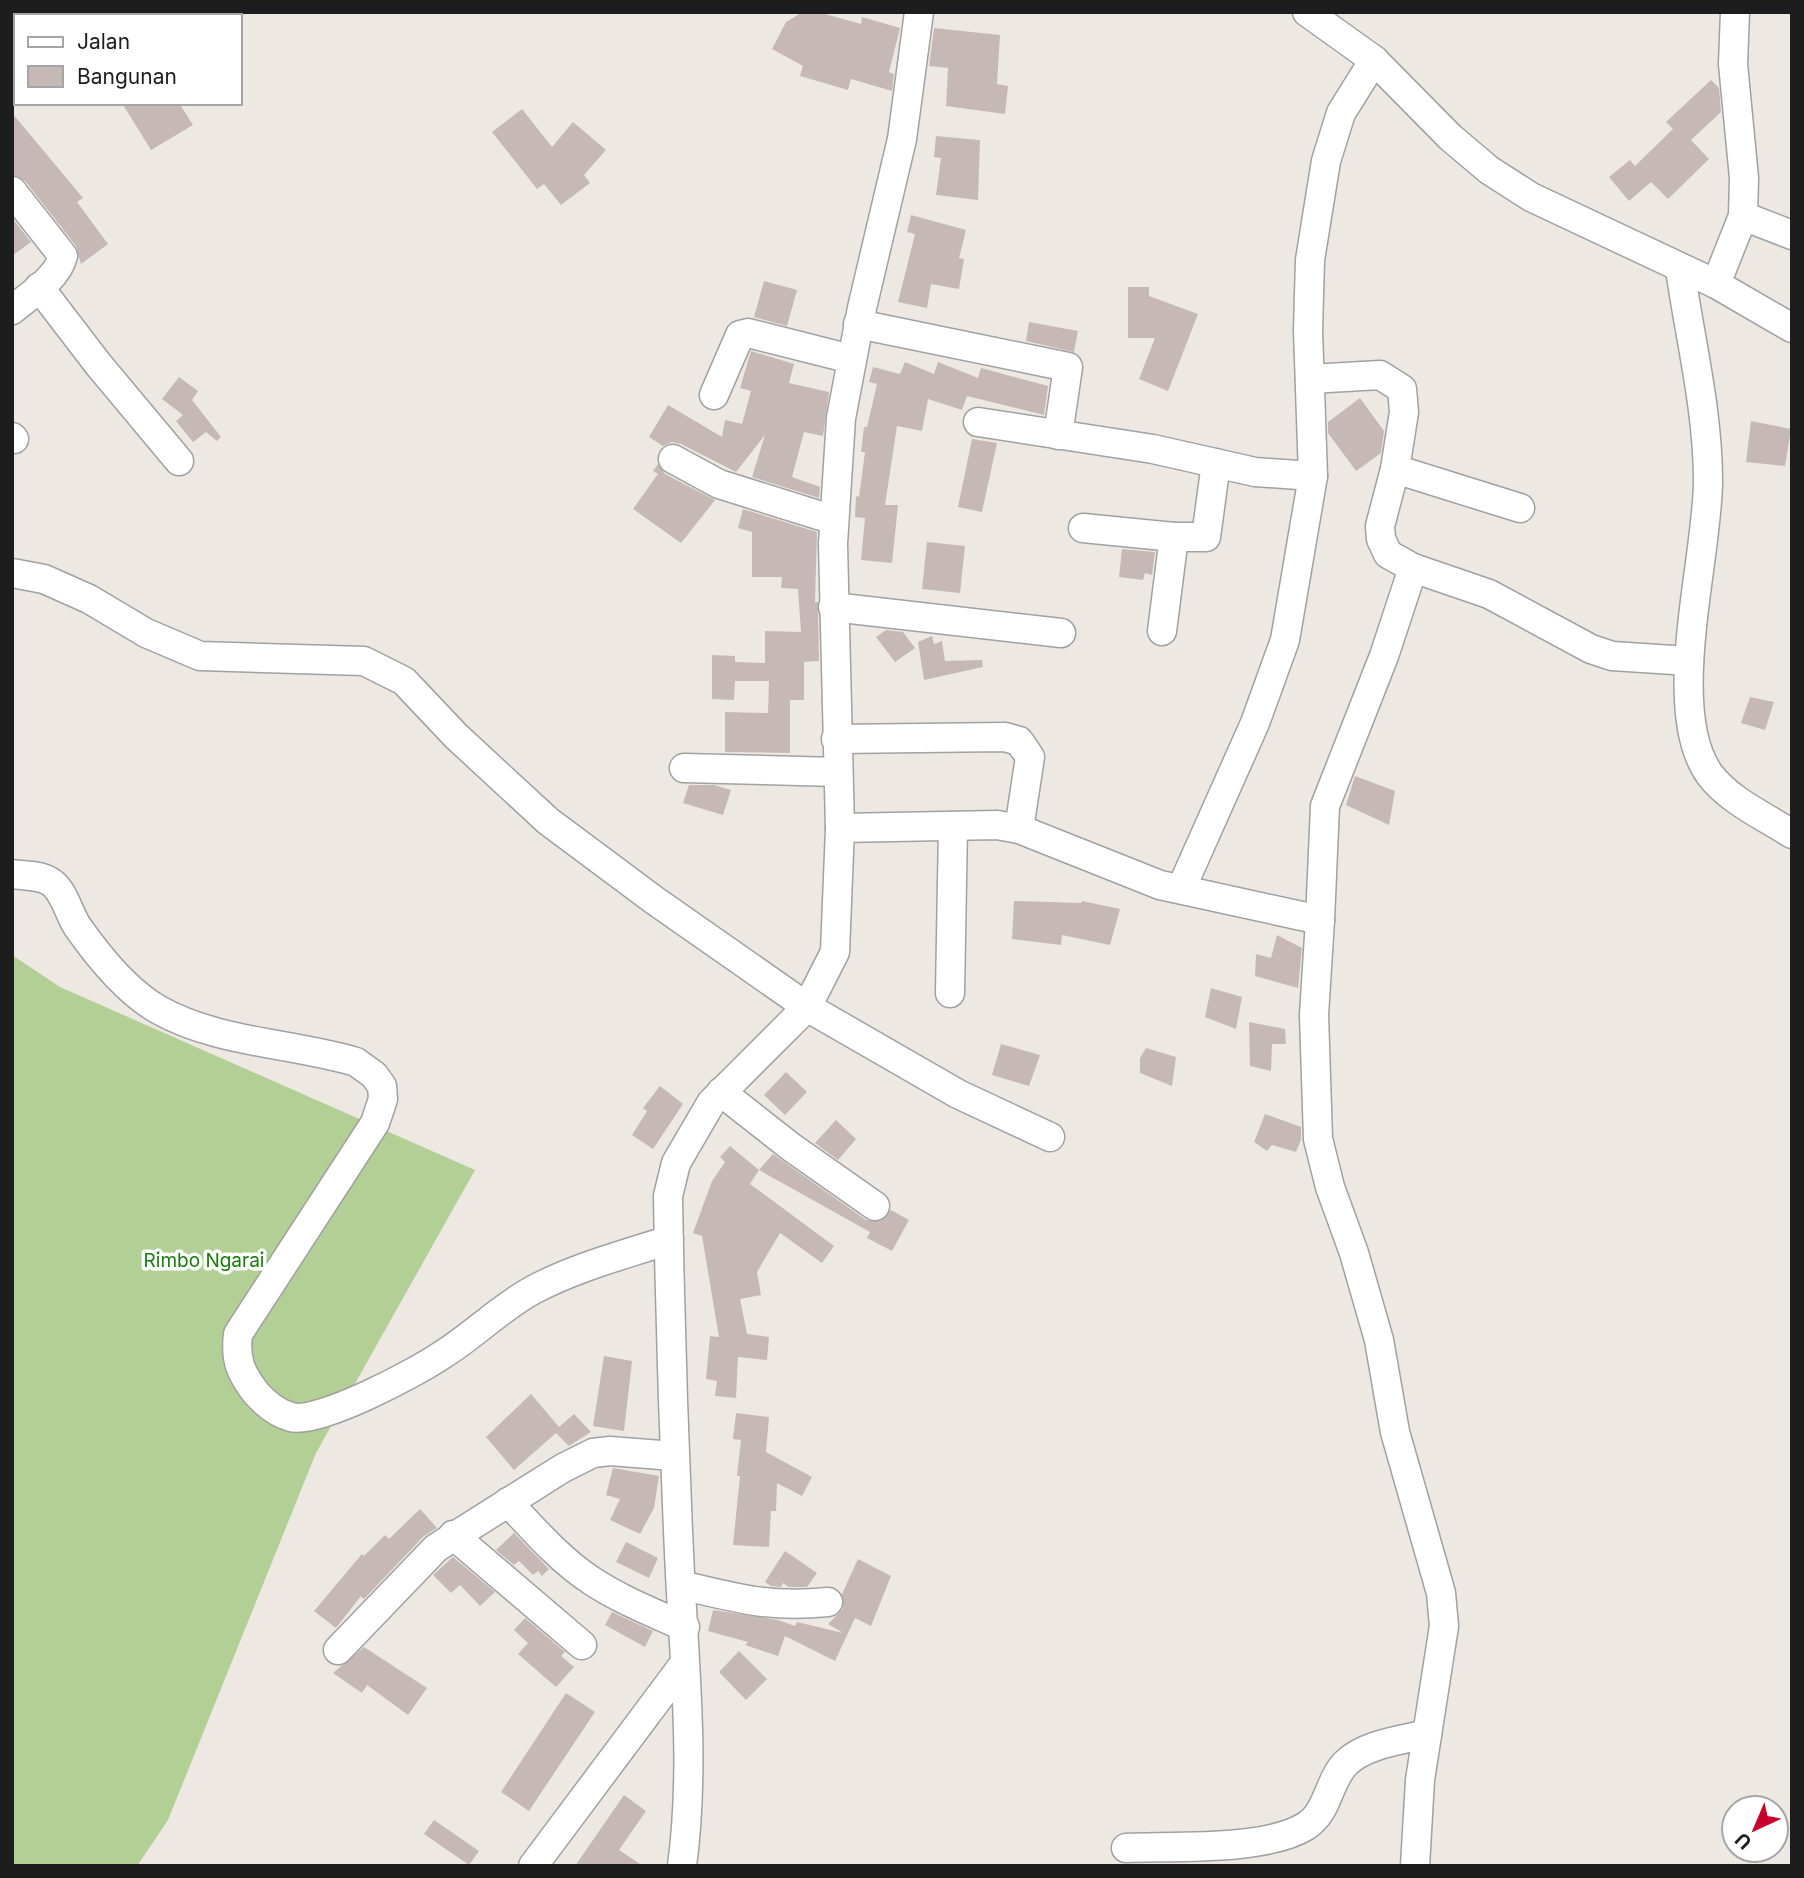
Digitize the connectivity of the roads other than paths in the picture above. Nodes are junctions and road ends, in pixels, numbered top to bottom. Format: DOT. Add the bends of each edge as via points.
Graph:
graph roads {
  1 [pos="919,12"];
  2 [pos="1307,12"];
  3 [pos="1735,12"];
  4 [pos="1374,60"];
  5 [pos="12,191"];
  6 [pos="1743,216"];
  7 [pos="1792,235"];
  8 [pos="1680,269"];
  9 [pos="1716,284"];
  10 [pos="39,287"];
  11 [pos="12,310"];
  12 [pos="858,324"];
  13 [pos="1792,328"];
  14 [pos="850,359"];
  15 [pos="1310,379"];
  16 [pos="714,395"];
  17 [pos="978,422"];
  18 [pos="1058,435"];
  19 [pos="673,459"];
  20 [pos="179,461"];
  21 [pos="1216,463"];
  22 [pos="1395,469"];
  23 [pos="1313,476"];
  24 [pos="1520,508"];
  25 [pos="834,520"];
  26 [pos="1083,527"];
  27 [pos="1174,537"];
  28 [pos="1413,568"];
  29 [pos="12,573"];
  30 [pos="833,607"];
  31 [pos="1162,631"];
  32 [pos="1061,633"];
  33 [pos="1689,661"];
  34 [pos="836,739"];
  35 [pos="684,768"];
  36 [pos="837,772"];
  37 [pos="953,826"];
  38 [pos="840,828"];
  39 [pos="1020,829"];
  40 [pos="1792,834"];
  41 [pos="12,874"];
  42 [pos="1181,889"];
  43 [pos="1320,920"];
  44 [pos="950,993"];
  45 [pos="807,1007"];
  46 [pos="721,1092"];
  47 [pos="1050,1137"];
  48 [pos="875,1206"];
  49 [pos="669,1240"];
  50 [pos="674,1456"];
  51 [pos="508,1502"];
  52 [pos="453,1535"];
  53 [pos="681,1585"];
  54 [pos="828,1602"];
  55 [pos="685,1627"];
  56 [pos="582,1645"];
  57 [pos="338,1650"];
  58 [pos="684,1664"];
  59 [pos="1427,1734"];
  60 [pos="1126,1849"];
  61 [pos="533,1866"];
  62 [pos="682,1866"];
  63 [pos="1415,1866"];
  1 -- 12 [label="street" via="902,139"];
  2 -- 4 [label="street"];
  3 -- 6 [label="street" via="1733,64"];
  4 -- 8 [label="street" via="1489,170 1531,197"];
  4 -- 15 [label="street" via="1342,113 1326,160 1310,260"];
  5 -- 10 [label="street" via="63,256 60,267"];
  6 -- 7 [label="street"];
  6 -- 9 [label="street"];
  8 -- 9 [label="street"];
  8 -- 33 [label="street" via="1706,438 1708,481"];
  9 -- 13 [label="street"];
  10 -- 11 [label="street"];
  10 -- 20 [label="street"];
  12 -- 14 [label="street"];
  12 -- 18 [label="street" via="1068,367"];
  14 -- 16 [label="street" via="748,333 740,335"];
  14 -- 25 [label="street"];
  15 -- 22 [label="street" via="1380,374 1402,389 1404,412"];
  15 -- 23 [label="street"];
  17 -- 18 [label="street"];
  18 -- 21 [label="street"];
  19 -- 25 [label="street" via="719,484"];
  21 -- 23 [label="street" via="1255,472"];
  21 -- 27 [label="street" via="1206,537"];
  22 -- 24 [label="street"];
  22 -- 28 [label="street" via="1380,526 1381,539 1388,554"];
  23 -- 42 [label="street" via="1284,640 1272,680"];
  25 -- 30 [label="street"];
  26 -- 27 [label="street"];
  27 -- 31 [label="street"];
  28 -- 33 [label="street" via="1489,594 1601,653"];
  28 -- 43 [label="street" via="1325,806"];
  29 -- 45 [label="street" via="44,579 200,656 364,661 404,681 548,821"];
  30 -- 32 [label="street"];
  30 -- 34 [label="street"];
  33 -- 40 [label="street" via="1690,715 1709,773 1727,793"];
  34 -- 36 [label="street"];
  34 -- 39 [label="street" via="1020,740 1030,757"];
  35 -- 36 [label="street"];
  36 -- 38 [label="street"];
  37 -- 38 [label="street"];
  37 -- 39 [label="street"];
  37 -- 44 [label="street"];
  38 -- 45 [label="street" via="835,952"];
  39 -- 42 [label="street" via="1088,859"];
  41 -- 49 [label="street" via="41,877 57,887 76,925 99,954 126,984 159,1010 209,1029 356,1062 382,1086 383,1099 362,1145 238,1334 236,1355 245,1378 265,1404 292,1417 312,1416 343,1405 444,1355 535,1289"];
  42 -- 43 [label="street"];
  43 -- 59 [label="street" via="1314,1015 1318,1139 1375,1328 1395,1432 1441,1592 1444,1626"];
  45 -- 46 [label="street"];
  45 -- 47 [label="street" via="958,1094"];
  46 -- 48 [label="street"];
  46 -- 49 [label="street" via="676,1163 668,1196"];
  49 -- 50 [label="street"];
  50 -- 51 [label="street" via="625,1450 593,1453"];
  50 -- 53 [label="street"];
  51 -- 52 [label="street"];
  51 -- 55 [label="street" via="590,1580"];
  52 -- 56 [label="street"];
  52 -- 57 [label="street" via="422,1561"];
  53 -- 54 [label="street" via="787,1607"];
  53 -- 55 [label="street"];
  55 -- 58 [label="street"];
  58 -- 61 [label="street"];
  58 -- 62 [label="street" via="687,1826"];
  59 -- 60 [label="street" via="1388,1743 1346,1763 1322,1811 1310,1824 1275,1840"];
  59 -- 63 [label="street"];
}
